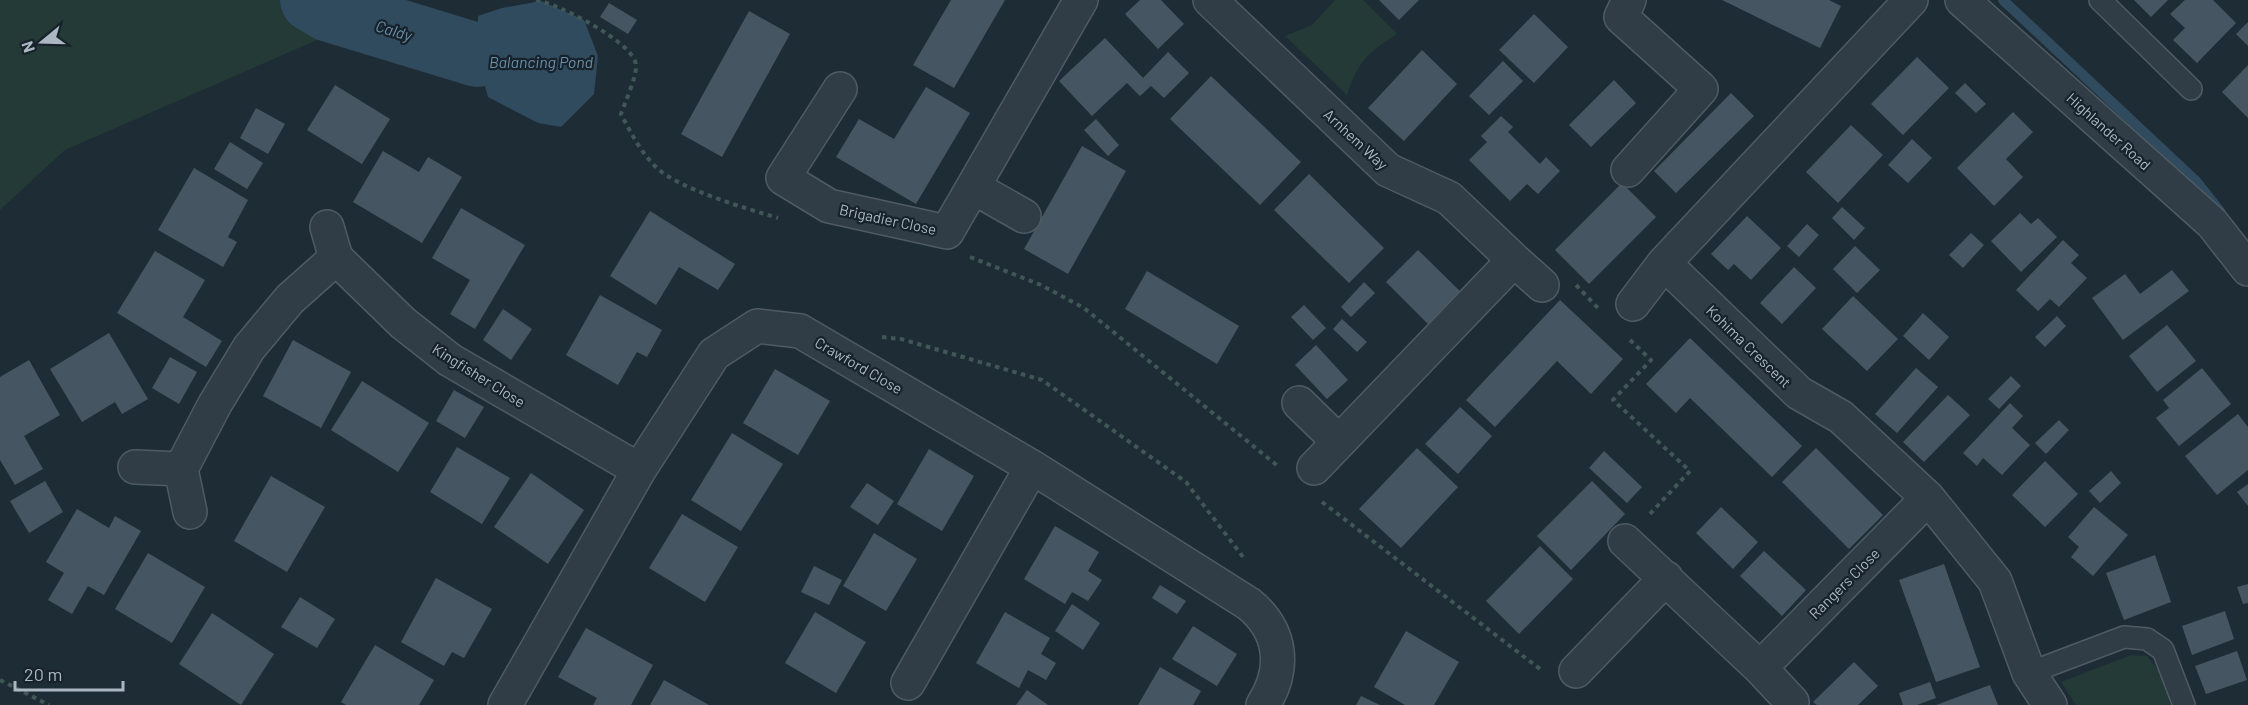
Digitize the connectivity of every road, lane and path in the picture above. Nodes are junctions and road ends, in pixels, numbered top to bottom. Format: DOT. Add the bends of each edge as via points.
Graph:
graph roads {
  1 [pos="536,0"];
  2 [pos="1081,0"];
  3 [pos="1210,0"];
  4 [pos="1629,0"];
  5 [pos="1911,0"];
  6 [pos="1962,0"];
  7 [pos="2100,0"];
  8 [pos="840,89"];
  9 [pos="2191,89"];
  10 [pos="1628,170"];
  11 [pos="973,187"];
  12 [pos="1024,216"];
  13 [pos="781,219"];
  14 [pos="327,227"];
  15 [pos="965,255"];
  16 [pos="336,258"];
  17 [pos="1514,260"];
  18 [pos="1664,263"];
  19 [pos="2248,269"];
  20 [pos="1542,285"];
  21 [pos="1623,315"];
  22 [pos="878,337"];
  23 [pos="1299,403"];
  24 [pos="1338,442"];
  25 [pos="135,467"];
  26 [pos="1032,467"];
  27 [pos="181,469"];
  28 [pos="1281,469"];
  29 [pos="639,470"];
  30 [pos="1315,483"];
  31 [pos="1928,498"];
  32 [pos="190,512"];
  33 [pos="1625,541"];
  34 [pos="1666,578"];
  35 [pos="1249,604"];
  36 [pos="1760,668"];
  37 [pos="1576,671"];
  38 [pos="2029,673"];
  39 [pos="0,680"];
  40 [pos="908,683"];
  41 [pos="1792,702"];
  42 [pos="49,705"];
  43 [pos="505,705"];
  44 [pos="1263,705"];
  45 [pos="2050,705"];
  46 [pos="2184,705"];
  1 -- 13 [label="path" via="584,20 630,50 636,65 621,114 638,146 659,170 730,203"];
  2 -- 11 [label="street, Brigadier Close"];
  3 -- 17 [label="street, Arnhem Way" via="1388,170 1449,198"];
  4 -- 10 [label="street" via="1621,16 1701,89"];
  5 -- 18 [label="street"];
  6 -- 19 [label="street, Highlander Road" via="2212,223"];
  7 -- 9 [label="lane"];
  8 -- 11 [label="street, Brigadier Close" via="783,177 829,206 947,232"];
  11 -- 12 [label="street"];
  14 -- 16 [label="street, Kingfisher Close"];
  15 -- 28 [label="path" via="1041,285 1084,308"];
  16 -- 27 [label="street" via="290,299 249,348"];
  16 -- 29 [label="street, Kingfisher Close" via="403,323 450,360"];
  17 -- 20 [label="street, Arnhem Way"];
  17 -- 24 [label="street"];
  18 -- 21 [label="street"];
  18 -- 31 [label="street, Kohima Crescent" via="1798,393 1841,417"];
  20 -- 21 [label="path" via="1574,282"];
  21 -- 33 [label="path" via="1651,360 1614,400 1690,471"];
  22 -- 35 [label="path" via="901,339 1042,380 1186,482 1248,563"];
  23 -- 24 [label="street"];
  24 -- 30 [label="street"];
  25 -- 27 [label="street"];
  26 -- 29 [label="street, Crawford Close" via="800,331 757,326 714,354"];
  26 -- 35 [label="street, Crawford Close"];
  26 -- 40 [label="street"];
  27 -- 32 [label="street"];
  29 -- 43 [label="street, Crawford Close"];
  30 -- 37 [label="path" via="1368,540 1570,691"];
  31 -- 36 [label="street, Rangers Close"];
  31 -- 38 [label="street, Kohima Crescent" via="1995,581"];
  33 -- 34 [label="street"];
  34 -- 36 [label="street"];
  34 -- 37 [label="street"];
  35 -- 44 [label="street, Crawford Close" via="1262,615 1276,639 1279,664"];
  36 -- 41 [label="street"];
  38 -- 45 [label="street, Kohima Crescent"];
  38 -- 46 [label="lane" via="2124,637 2146,639 2163,650"];
  39 -- 42 [label="path"];
}
